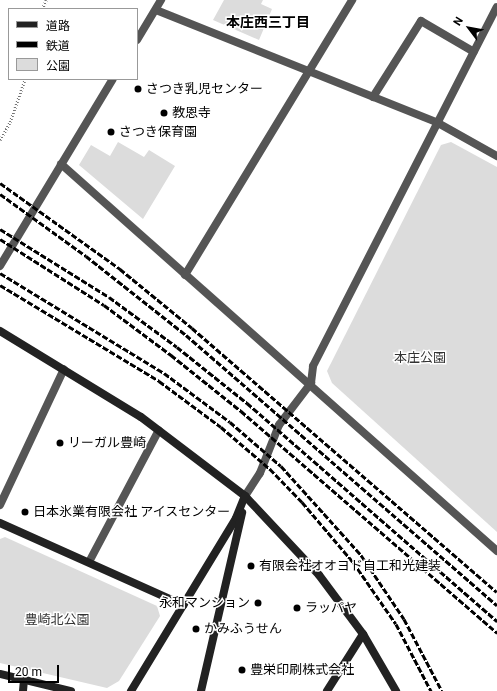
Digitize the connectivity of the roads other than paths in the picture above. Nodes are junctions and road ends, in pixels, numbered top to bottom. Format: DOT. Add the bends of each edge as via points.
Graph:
graph roads {
  1 [pos="160,0"];
  2 [pos="352,0"];
  3 [pos="497,7"];
  4 [pos="156,10"];
  5 [pos="138,38"];
  6 [pos="474,52"];
  7 [pos="308,69"];
  8 [pos="112,80"];
  9 [pos="373,97"];
  10 [pos="438,123"];
  11 [pos="497,156"];
  12 [pos="61,164"];
  13 [pos="0,266"];
  14 [pos="184,275"];
  15 [pos="0,331"];
  16 [pos="64,369"];
  17 [pos="311,383"];
  18 [pos="159,430"];
  19 [pos="246,496"];
  20 [pos="0,505"];
  21 [pos="0,523"];
  22 [pos="497,551"];
  23 [pos="89,562"];
  24 [pos="183,605"];
  25 [pos="363,634"];
  26 [pos="0,674"];
  27 [pos="24,680"];
  28 [pos="23,691"];
  29 [pos="71,691"];
  30 [pos="131,691"];
  31 [pos="201,691"];
  32 [pos="327,691"];
  33 [pos="396,691"];
  1 -- 4 [label="street"];
  2 -- 7 [label="street"];
  3 -- 6 [label="street"];
  4 -- 5 [label="street"];
  4 -- 7 [label="street"];
  6 -- 9 [label="street" via="421,21"];
  6 -- 10 [label="street"];
  7 -- 9 [label="street"];
  7 -- 14 [label="street"];
  8 -- 12 [label="street"];
  9 -- 10 [label="street"];
  10 -- 11 [label="street"];
  10 -- 17 [label="street" via="313,366"];
  12 -- 13 [label="street"];
  12 -- 14 [label="street"];
  14 -- 17 [label="street"];
  15 -- 16 [label="street"];
  16 -- 18 [label="street"];
  16 -- 20 [label="street"];
  17 -- 19 [label="street" via="279,425 260,473"];
  17 -- 22 [label="street"];
  18 -- 19 [label="street"];
  18 -- 23 [label="street"];
  19 -- 24 [label="street" via="236,518"];
  19 -- 25 [label="street" via="308,561"];
  19 -- 31 [label="street"];
  21 -- 23 [label="street"];
  23 -- 24 [label="street"];
  24 -- 30 [label="street"];
  25 -- 32 [label="street"];
  25 -- 33 [label="street"];
  26 -- 27 [label="street"];
  27 -- 28 [label="street"];
  27 -- 29 [label="street"];
}
